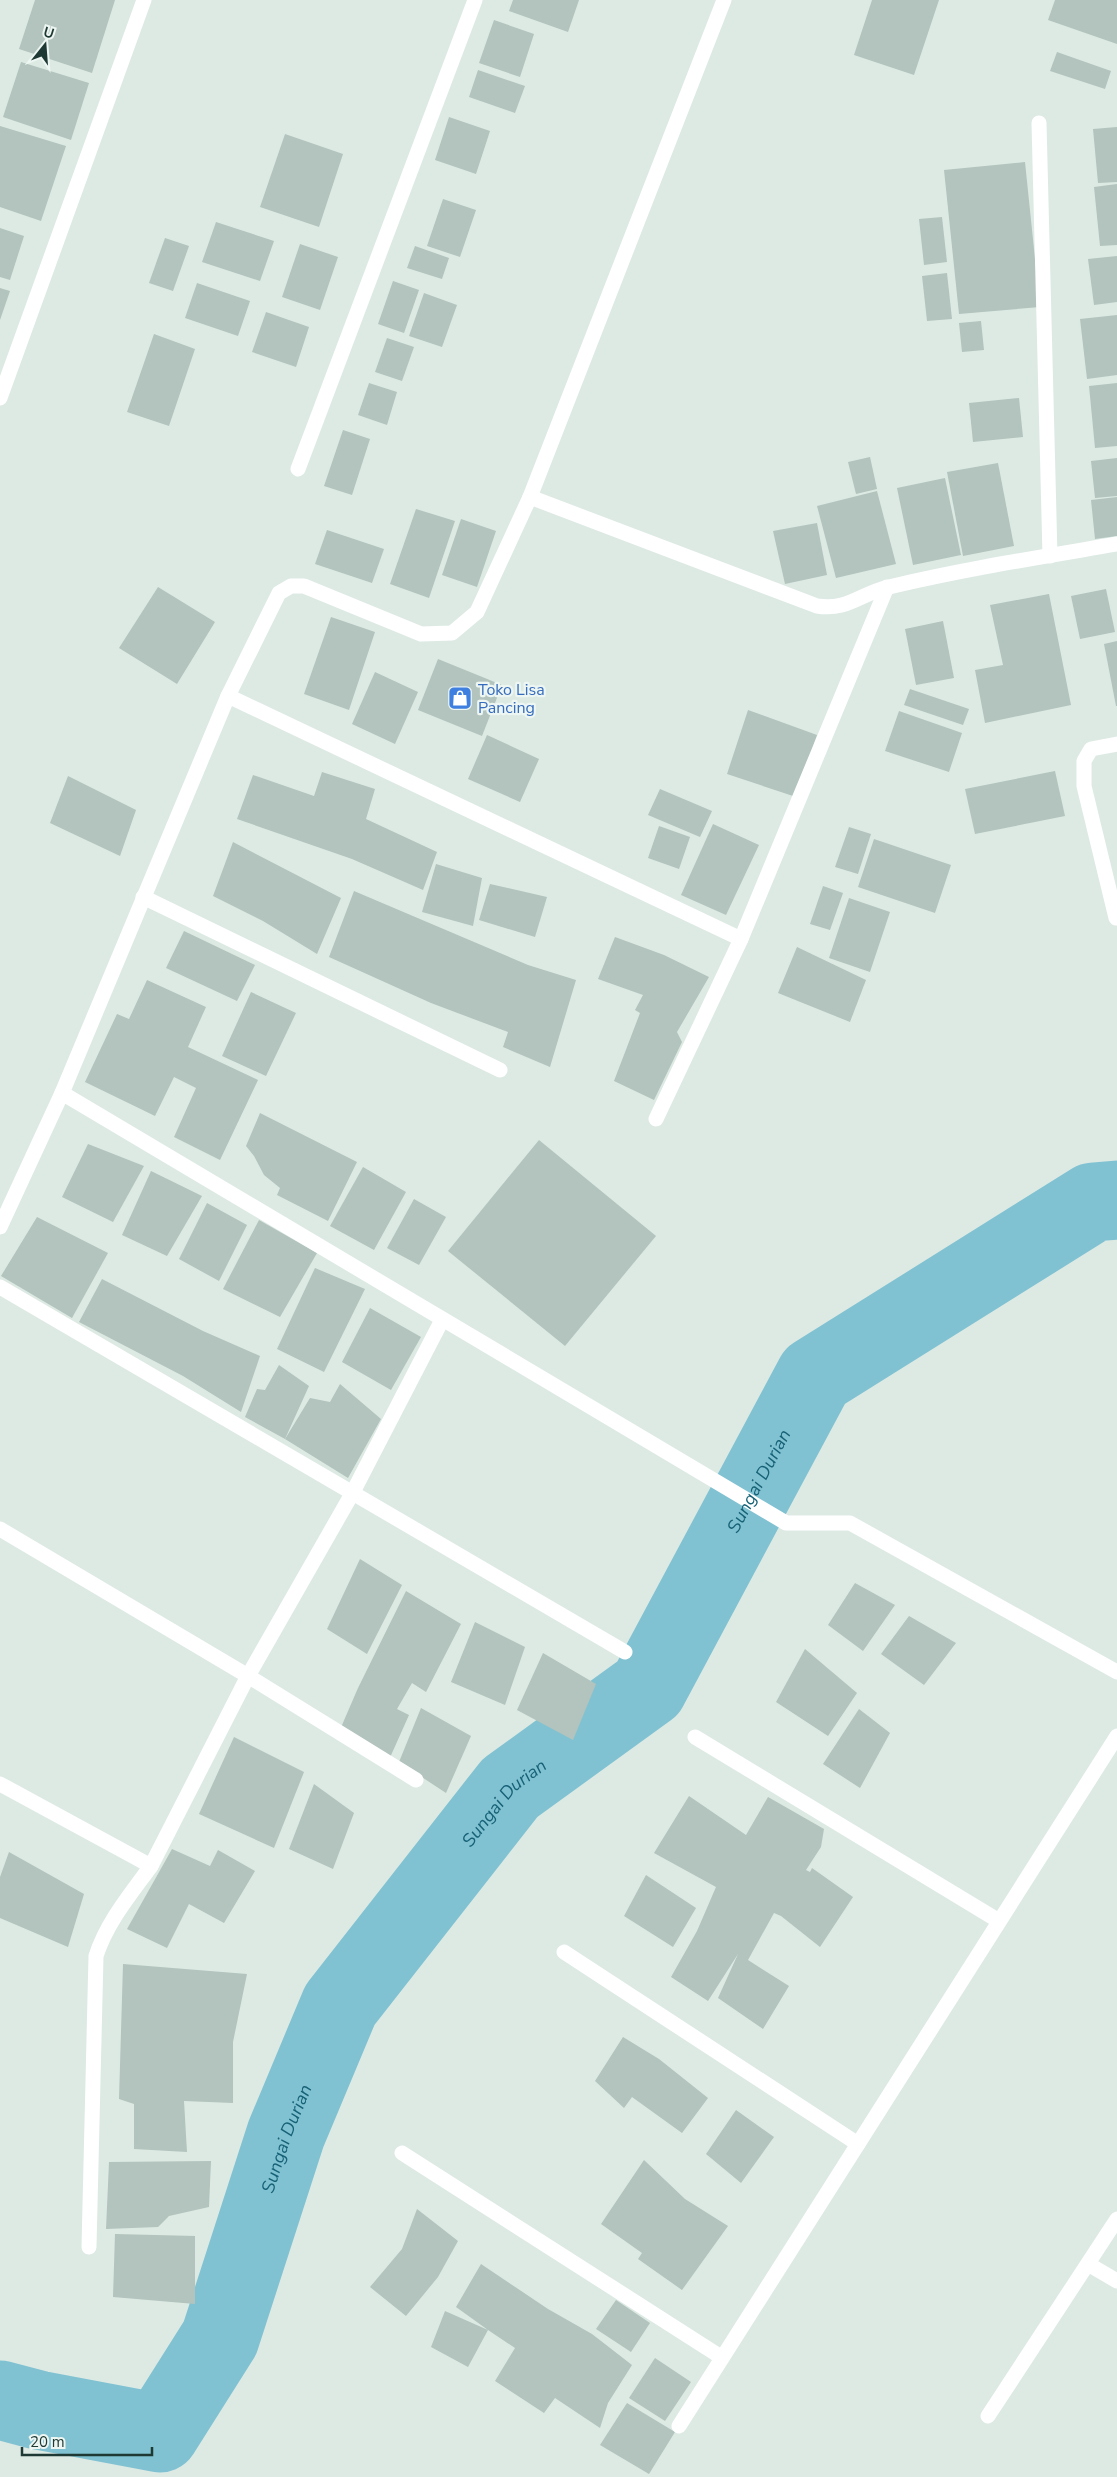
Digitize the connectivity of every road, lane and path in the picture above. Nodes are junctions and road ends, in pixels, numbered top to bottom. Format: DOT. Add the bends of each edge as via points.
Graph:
graph roads {
  1 [pos="144,0"];
  2 [pos="475,0"];
  3 [pos="724,0"];
  4 [pos="1039,123"];
  5 [pos="0,398"];
  6 [pos="298,469"];
  7 [pos="530,497"];
  8 [pos="1117,544"];
  9 [pos="1050,556"];
  10 [pos="887,587"];
  11 [pos="228,696"];
  12 [pos="1117,744"];
  13 [pos="143,897"];
  14 [pos="1116,918"];
  15 [pos="741,939"];
  16 [pos="500,1070"];
  17 [pos="62,1093"];
  18 [pos="656,1119"];
  19 [pos="0,1227"];
  20 [pos="0,1288"];
  21 [pos="442,1320"];
  22 [pos="353,1492"];
  23 [pos="0,1529"];
  24 [pos="625,1652"];
  25 [pos="1117,1672"];
  26 [pos="248,1676"];
  27 [pos="1117,1736"];
  28 [pos="695,1737"];
  29 [pos="416,1780"];
  30 [pos="0,1784"];
  31 [pos="151,1866"];
  32 [pos="999,1921"];
  33 [pos="564,1952"];
  34 [pos="858,2144"];
  35 [pos="402,2154"];
  36 [pos="1117,2219"];
  37 [pos="89,2247"];
  38 [pos="1088,2264"];
  39 [pos="1117,2281"];
  40 [pos="721,2357"];
  41 [pos="988,2416"];
  42 [pos="679,2426"];
  1 -- 5 [label="street"];
  2 -- 6 [label="street"];
  3 -- 7 [label="street"];
  4 -- 9 [label="street"];
  7 -- 10 [label="street" via="817,606 844,606"];
  7 -- 11 [label="street" via="477,612 452,633 421,634 304,586 291,586 280,593"];
  8 -- 9 [label="street"];
  9 -- 10 [label="street"];
  10 -- 15 [label="street"];
  11 -- 13 [label="street"];
  11 -- 15 [label="street"];
  12 -- 14 [label="street" via="1091,749 1084,761 1084,786"];
  13 -- 16 [label="street"];
  13 -- 17 [label="street"];
  15 -- 18 [label="street"];
  17 -- 19 [label="street"];
  17 -- 21 [label="street"];
  20 -- 22 [label="street"];
  21 -- 22 [label="street"];
  21 -- 25 [label="street" via="786,1523 850,1522"];
  22 -- 24 [label="street"];
  22 -- 26 [label="street"];
  23 -- 26 [label="street"];
  26 -- 29 [label="street"];
  26 -- 31 [label="street"];
  27 -- 32 [label="street"];
  28 -- 32 [label="street"];
  30 -- 31 [label="street"];
  31 -- 37 [label="street" via="102,1936 96,1956"];
  32 -- 34 [label="street"];
  33 -- 34 [label="street"];
  34 -- 40 [label="street"];
  35 -- 40 [label="street"];
  36 -- 38 [label="street"];
  38 -- 39 [label="street"];
  38 -- 41 [label="street"];
  40 -- 42 [label="street"];
}
